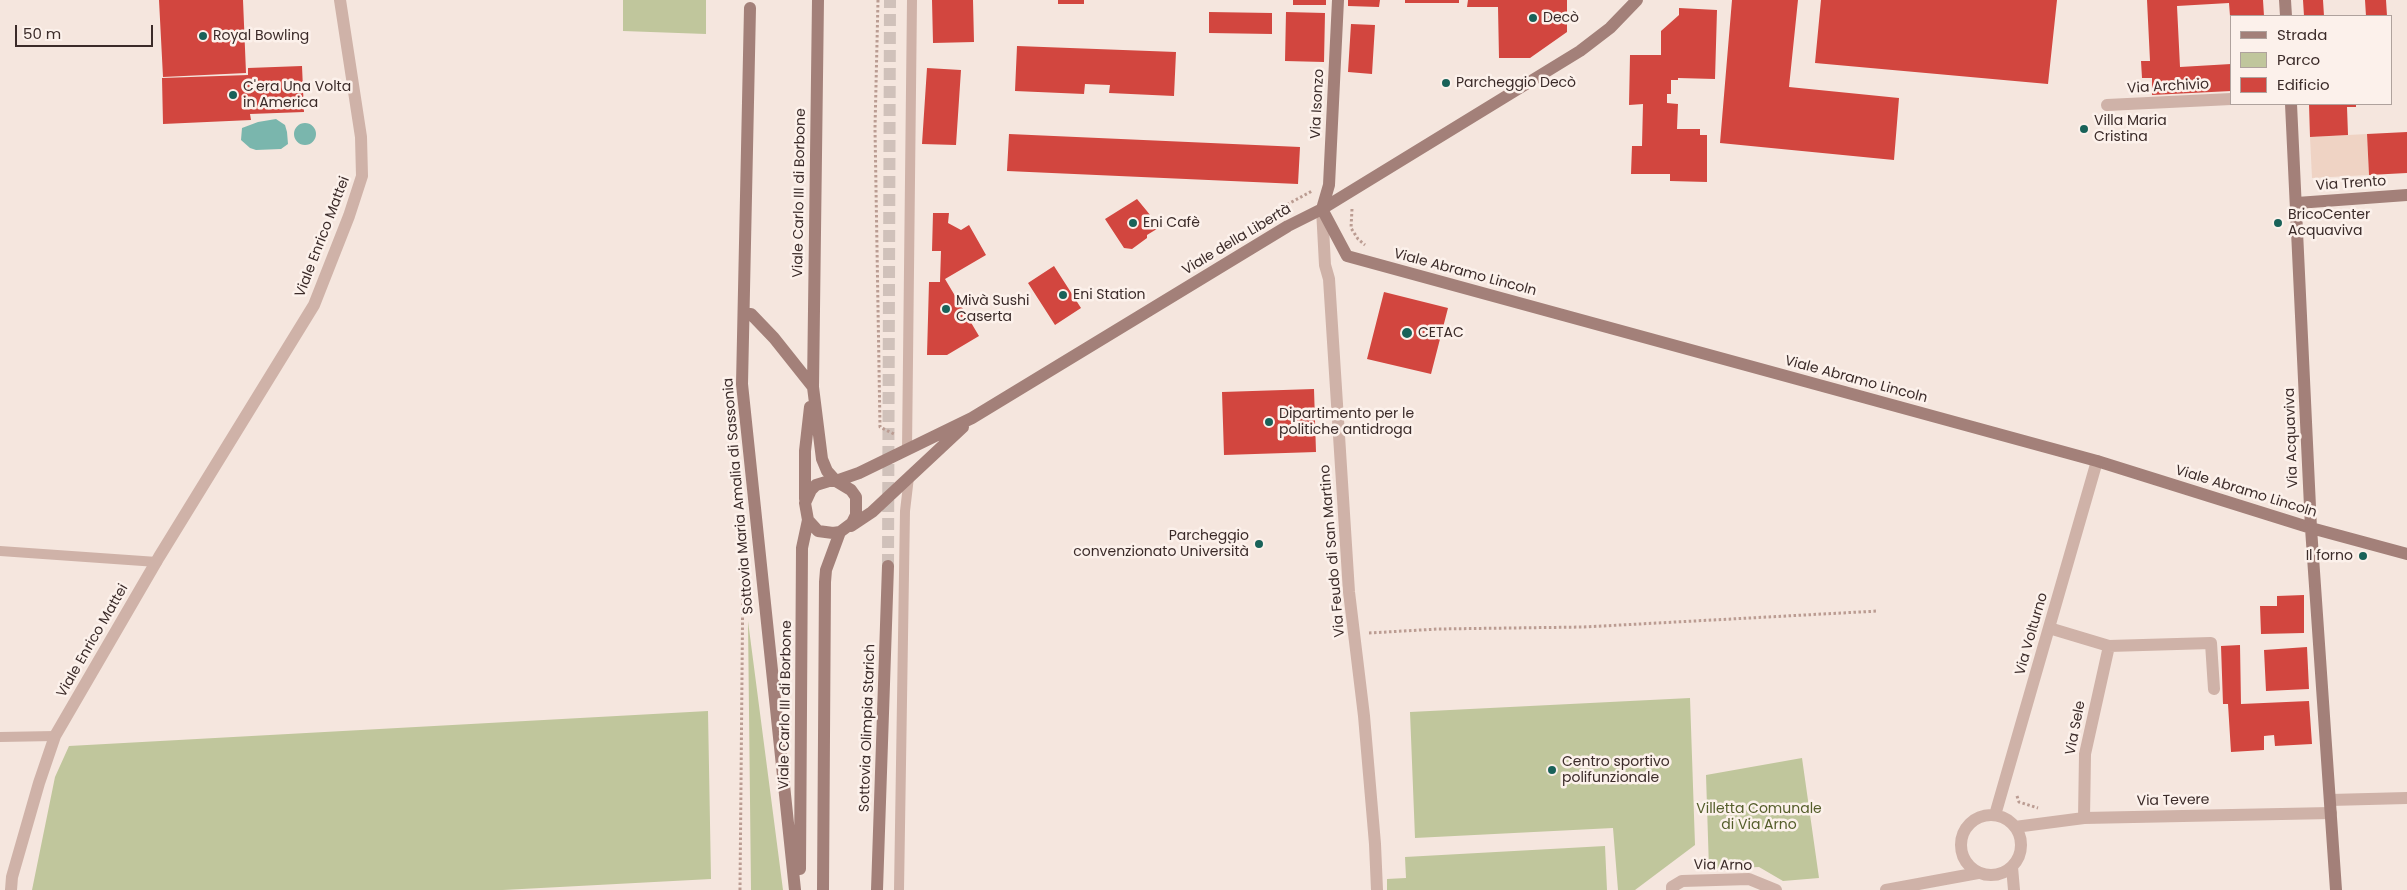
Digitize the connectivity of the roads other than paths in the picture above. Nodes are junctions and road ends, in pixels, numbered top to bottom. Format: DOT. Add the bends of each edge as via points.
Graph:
graph roads {
  1 [pos="340,0"];
  2 [pos="818,0"];
  3 [pos="912,0"];
  4 [pos="1338,0"];
  5 [pos="2285,0"];
  6 [pos="1636,1"];
  7 [pos="750,8"];
  8 [pos="2286,15"];
  9 [pos="2230,99"];
  10 [pos="2107,105"];
  11 [pos="2291,105"];
  12 [pos="2407,195"];
  13 [pos="2297,202"];
  14 [pos="1322,209"];
  15 [pos="744,314"];
  16 [pos="813,387"];
  17 [pos="972,418"];
  18 [pos="907,446"];
  19 [pos="2097,462"];
  20 [pos="910,477"];
  21 [pos="836,481"];
  22 [pos="805,503"];
  23 [pos="808,520"];
  24 [pos="2311,528"];
  25 [pos="843,530"];
  26 [pos="0,551"];
  27 [pos="2407,554"];
  28 [pos="157,562"];
  29 [pos="888,566"];
  30 [pos="2049,628"];
  31 [pos="2109,646"];
  32 [pos="2214,689"];
  33 [pos="55,736"];
  34 [pos="0,737"];
  35 [pos="2407,798"];
  36 [pos="2331,806"];
  37 [pos="1995,815"];
  38 [pos="2084,818"];
  39 [pos="2015,828"];
  40 [pos="2012,867"];
  41 [pos="1978,873"];
  42 [pos="1955,884"];
  43 [pos="11,890"];
  44 [pos="795,890"];
  45 [pos="800,890"];
  46 [pos="823,890"];
  47 [pos="877,890"];
  48 [pos="899,890"];
  49 [pos="1377,890"];
  50 [pos="1672,890"];
  51 [pos="1776,890"];
  52 [pos="1886,890"];
  53 [pos="2014,890"];
  54 [pos="2336,890"];
  1 -- 28 [label="street, Viale Enrico Mattei" via="361,137 362,176 314,305"];
  2 -- 16 [label="street, Viale Carlo III di Borbone"];
  3 -- 18 [label="lane"];
  4 -- 14 [label="street, Via Isonzo"];
  5 -- 8 [label="street"];
  6 -- 14 [label="street, Viale della Libertà" via="1610,28 1580,51"];
  7 -- 15 [label="street, Sottovia Maria Amalia di Sassonia"];
  9 -- 10 [label="street, Via Archivio"];
  11 -- 13 [label="street, Via Acquaviva"];
  12 -- 13 [label="street, Via Trento"];
  13 -- 24 [label="street, Via Acquaviva"];
  14 -- 17 [label="street, Viale della Libertà" via="1288,226"];
  14 -- 19 [label="street, Viale Abramo Lincoln" via="1346,256"];
  14 -- 49 [label="street, Via Feudo di San Martino" via="1349,592 1364,716"];
  15 -- 16 [label="street" via="751,314 774,338"];
  15 -- 44 [label="street, Sottovia Maria Amalia di Sassonia" via="742,384"];
  16 -- 21 [label="street, Viale Carlo III di Borbone" via="822,459"];
  16 -- 22 [label="street, Viale Carlo III di Borbone" via="804,451"];
  17 -- 18 [label="street, Viale della Libertà"];
  17 -- 20 [label="street"];
  18 -- 21 [label="street, Viale della Libertà"];
  19 -- 24 [label="street, Viale Abramo Lincoln"];
  19 -- 30 [label="street, Via Volturno"];
  20 -- 25 [label="street" via="872,512"];
  20 -- 48 [label="lane" via="905,511"];
  21 -- 22 [label="street" via="816,485 810,490"];
  21 -- 25 [label="street, Viale Carlo III di Borbone" via="845,484 856,498 856,515"];
  22 -- 23 [label="street, Viale Carlo III di Borbone"];
  23 -- 25 [label="street" via="818,531 833,534"];
  23 -- 45 [label="street, Viale Carlo III di Borbone" via="802,548"];
  24 -- 27 [label="street, Viale Abramo Lincoln"];
  24 -- 36 [label="street, Via Acquaviva"];
  25 -- 46 [label="street, Viale Carlo III di Borbone" via="826,570 825,582"];
  26 -- 28 [label="lane"];
  28 -- 33 [label="street, Viale Enrico Mattei"];
  29 -- 47 [label="street, Sottovia Olimpia Starich"];
  30 -- 31 [label="street"];
  30 -- 37 [label="street, Via Volturno"];
  31 -- 32 [label="street" via="2211,643"];
  31 -- 38 [label="street, Via Sele" via="2084,754"];
  33 -- 34 [label="lane"];
  33 -- 43 [label="street, Viale Enrico Mattei" via="38,783"];
  35 -- 36 [label="street, Via Tevere"];
  36 -- 38 [label="street, Via Tevere"];
  36 -- 54 [label="street, Via Acquaviva"];
  37 -- 39 [label="street"];
  37 -- 41 [label="street" via="1968,824 1960,842 1964,860"];
  38 -- 39 [label="street, Via Tevere"];
  39 -- 40 [label="street" via="2021,843"];
  40 -- 41 [label="street" via="1996,875"];
  40 -- 53 [label="street"];
  41 -- 42 [label="street"];
  42 -- 52 [label="street"];
  50 -- 51 [label="street, Via Arno" via="1682,881 1749,879"];
}
